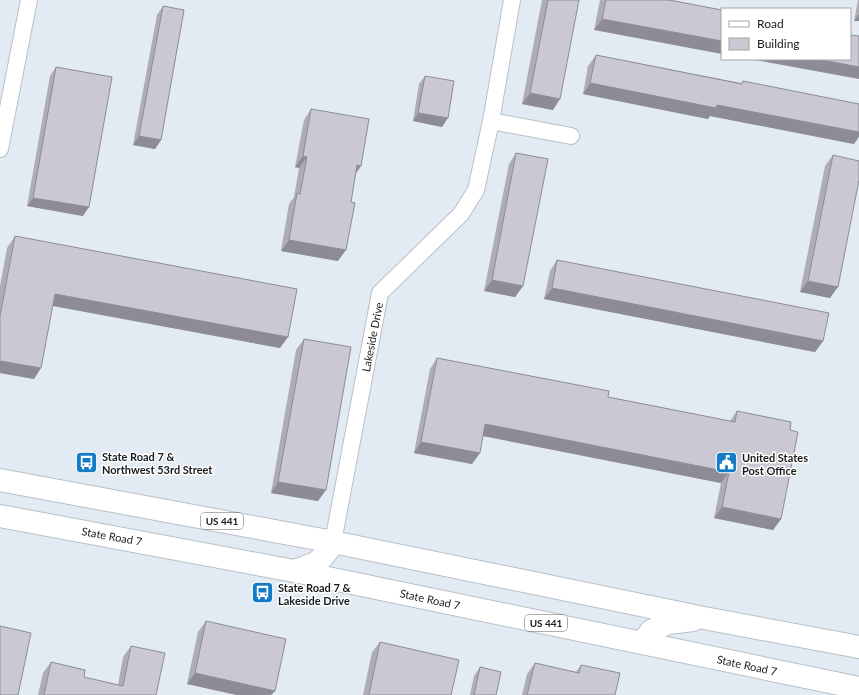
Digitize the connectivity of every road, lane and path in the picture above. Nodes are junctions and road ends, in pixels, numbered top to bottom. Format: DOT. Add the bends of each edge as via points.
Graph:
graph roads {
  1 [pos="29,0"];
  2 [pos="512,0"];
  3 [pos="491,121"];
  4 [pos="571,136"];
  5 [pos="0,149"];
  6 [pos="0,480"];
  7 [pos="0,516"];
  8 [pos="334,542"];
  9 [pos="294,571"];
  10 [pos="704,618"];
  11 [pos="643,642"];
  12 [pos="859,647"];
  13 [pos="859,688"];
  1 -- 5 [label="street"];
  2 -- 3 [label="street, Lakeside Drive"];
  3 -- 4 [label="street"];
  3 -- 8 [label="street, Lakeside Drive" via="476,190 461,214 380,293"];
  6 -- 8 [label="main road, US 441"];
  7 -- 9 [label="main road, State Road 7 / US 441"];
  8 -- 9 [label="main road" via="316,564"];
  8 -- 10 [label="main road, US 441"];
  9 -- 11 [label="main road, State Road 7 / US 441"];
  10 -- 11 [label="main road" via="668,623 651,632"];
  10 -- 12 [label="main road, US 441"];
  11 -- 13 [label="main road, State Road 7 / US 441"];
}
